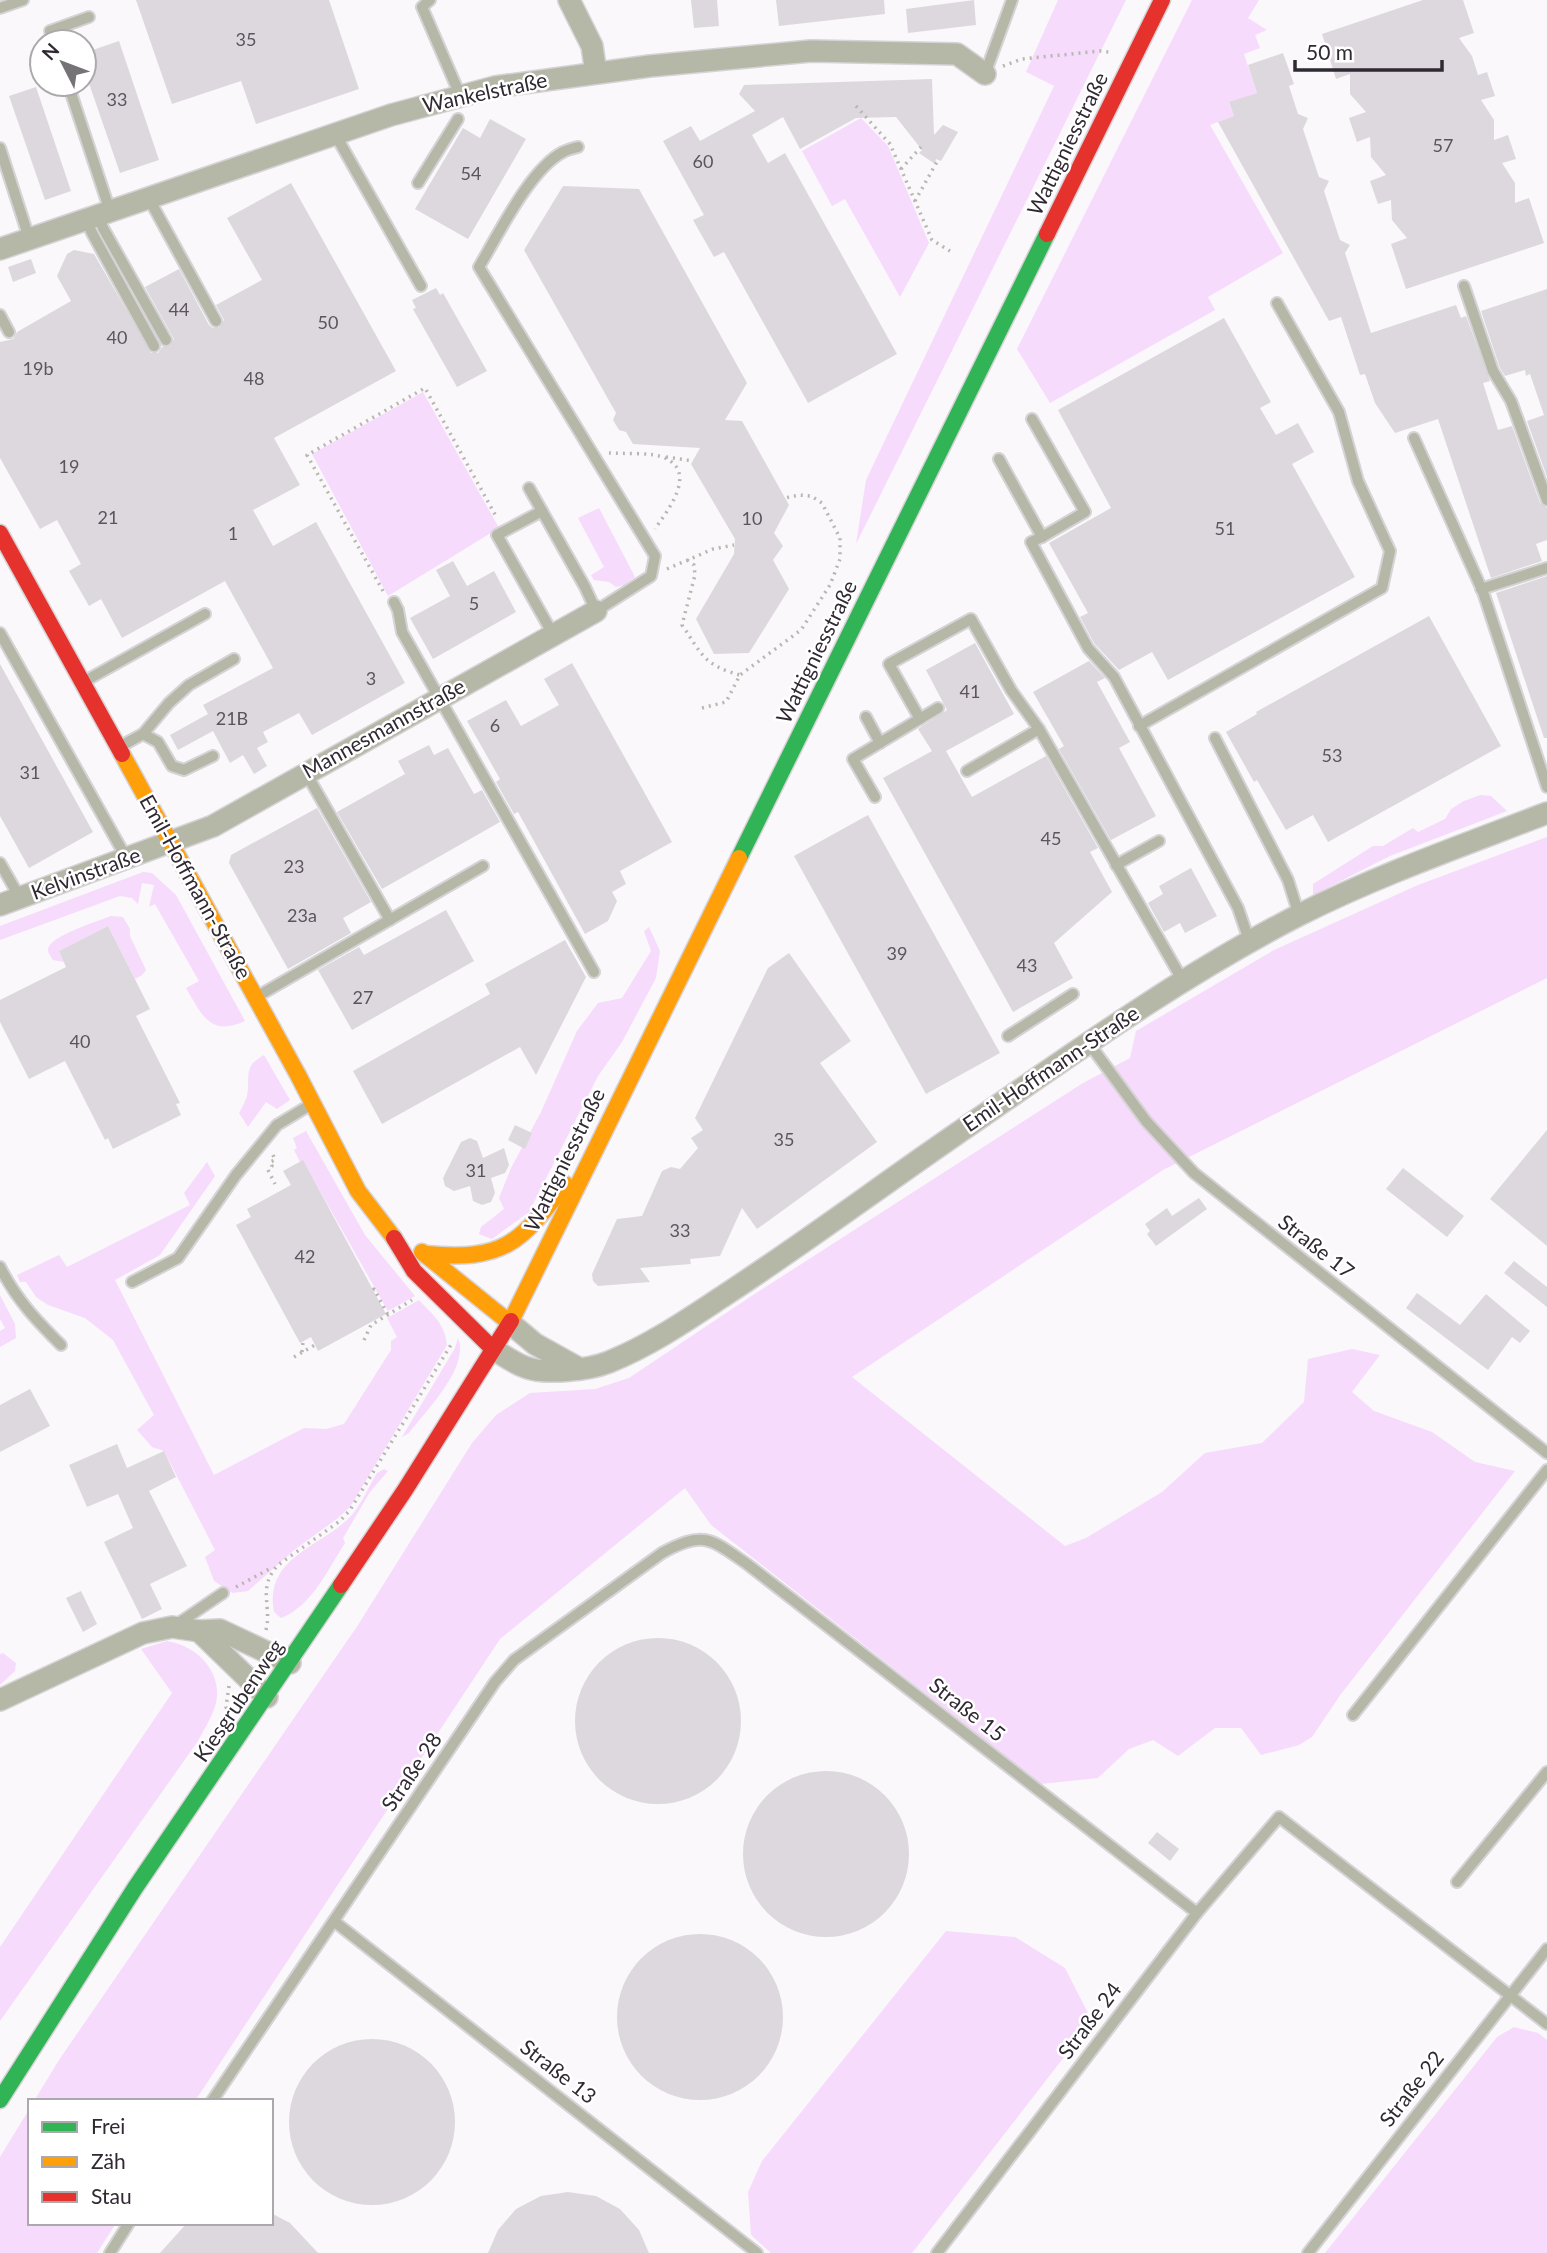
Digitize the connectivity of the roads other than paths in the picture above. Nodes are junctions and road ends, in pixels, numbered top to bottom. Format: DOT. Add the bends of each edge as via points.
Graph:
graph roads {
  1 [pos="23,0"];
  2 [pos="430,0"];
  3 [pos="569,0"];
  4 [pos="1012,0"];
  5 [pos="1162,0"];
  6 [pos="0,8"];
  7 [pos="89,17"];
  8 [pos="60,28"];
  9 [pos="596,73"];
  10 [pos="985,74"];
  11 [pos="460,95"];
  12 [pos="71,98"];
  13 [pos="458,119"];
  14 [pos="335,134"];
  15 [pos="579,147"];
  16 [pos="0,149"];
  17 [pos="418,183"];
  18 [pos="148,197"];
  19 [pos="98,215"];
  20 [pos="29,238"];
  21 [pos="0,248"];
  22 [pos="421,286"];
  23 [pos="1464,286"];
  24 [pos="1277,303"];
  25 [pos="0,315"];
  26 [pos="216,321"];
  27 [pos="9,332"];
  28 [pos="166,340"];
  29 [pos="154,346"];
  30 [pos="1032,419"];
  31 [pos="1414,438"];
  32 [pos="999,459"];
  33 [pos="529,488"];
  34 [pos="1547,500"];
  35 [pos="542,511"];
  36 [pos="0,533"];
  37 [pos="1042,537"];
  38 [pos="1547,568"];
  39 [pos="1482,589"];
  40 [pos="394,602"];
  41 [pos="596,611"];
  42 [pos="205,614"];
  43 [pos="0,633"];
  44 [pos="554,636"];
  45 [pos="234,659"];
  46 [pos="83,682"];
  47 [pos="439,697"];
  48 [pos="938,709"];
  49 [pos="866,717"];
  50 [pos="920,719"];
  51 [pos="1139,726"];
  52 [pos="1039,729"];
  53 [pos="143,734"];
  54 [pos="1215,738"];
  55 [pos="880,743"];
  56 [pos="118,747"];
  57 [pos="213,756"];
  58 [pos="967,771"];
  59 [pos="306,773"];
  60 [pos="1547,787"];
  61 [pos="875,797"];
  62 [pos="1547,813"];
  63 [pos="1159,841"];
  64 [pos="171,842"];
  65 [pos="127,859"];
  66 [pos="0,863"];
  67 [pos="1116,865"];
  68 [pos="483,866"];
  69 [pos="10,901"];
  70 [pos="1299,915"];
  71 [pos="390,920"];
  72 [pos="1250,943"];
  73 [pos="594,972"];
  74 [pos="1183,981"];
  75 [pos="1073,994"];
  76 [pos="256,997"];
  77 [pos="1008,1037"];
  78 [pos="1088,1042"];
  79 [pos="312,1104"];
  80 [pos="601,1136"];
  81 [pos="394,1238"];
  82 [pos="426,1254"];
  83 [pos="0,1267"];
  84 [pos="132,1282"];
  85 [pos="510,1323"];
  86 [pos="61,1345"];
  87 [pos="493,1349"];
  88 [pos="580,1369"];
  89 [pos="1547,1453"];
  90 [pos="1547,1470"];
  91 [pos="712,1540"];
  92 [pos="223,1593"];
  93 [pos="172,1627"];
  94 [pos="199,1631"];
  95 [pos="290,1663"];
  96 [pos="267,1697"];
  97 [pos="0,1700"];
  98 [pos="1353,1716"];
  99 [pos="1547,1772"];
  100 [pos="1457,1882"];
  101 [pos="1197,1913"];
  102 [pos="335,1922"];
  103 [pos="1547,1949"];
  104 [pos="1510,1994"];
  105 [pos="1547,2024"];
  106 [pos="213,2099"];
  107 [pos="0,2100"];
  108 [pos="128,2225"];
  109 [pos="941,2252"];
  110 [pos="110,2253"];
  111 [pos="757,2253"];
  112 [pos="1308,2253"];
  1 -- 6 [label="lane"];
  2 -- 11 [label="lane" via="422,7"];
  3 -- 9 [label="street" via="592,46"];
  4 -- 10 [label="lane"];
  5 -- 80 [label="main road, Wattigniesstraße"];
  7 -- 8 [label="lane"];
  9 -- 10 [label="street, Wankelstraße" via="811,51 957,54"];
  9 -- 11 [label="street, Wankelstraße"];
  11 -- 14 [label="street, Wankelstraße"];
  12 -- 19 [label="lane"];
  13 -- 17 [label="lane"];
  14 -- 18 [label="street, Wankelstraße"];
  14 -- 22 [label="lane"];
  15 -- 41 [label="lane" via="563,152 539,173 479,267 655,556 651,576"];
  16 -- 20 [label="lane"];
  18 -- 19 [label="street, Wankelstraße"];
  18 -- 26 [label="lane"];
  19 -- 20 [label="street, Wankelstraße"];
  19 -- 28 [label="lane"];
  19 -- 29 [label="lane" via="92,233"];
  20 -- 21 [label="street, Wankelstraße"];
  23 -- 34 [label="lane" via="1493,371 1511,401"];
  24 -- 51 [label="lane" via="1339,412 1358,481 1390,551 1381,588"];
  25 -- 27 [label="lane"];
  30 -- 37 [label="lane" via="1085,512"];
  31 -- 39 [label="lane"];
  32 -- 37 [label="lane"];
  33 -- 35 [label="lane"];
  35 -- 41 [label="lane"];
  35 -- 44 [label="lane" via="497,535"];
  36 -- 46 [label="main road, Emil-Hoffmann-Straße" via="12,564"];
  37 -- 51 [label="lane" via="1031,542 1087,648 1114,677"];
  38 -- 39 [label="lane"];
  39 -- 60 [label="lane"];
  40 -- 47 [label="lane" via="402,632"];
  41 -- 44 [label="street, Mannesmannstraße"];
  42 -- 46 [label="lane"];
  43 -- 65 [label="lane"];
  44 -- 47 [label="street, Mannesmannstraße"];
  45 -- 53 [label="lane" via="189,685"];
  46 -- 56 [label="main road, Emil-Hoffmann-Straße"];
  47 -- 59 [label="street, Mannesmannstraße"];
  47 -- 73 [label="lane"];
  48 -- 50 [label="lane"];
  49 -- 55 [label="lane"];
  50 -- 52 [label="lane" via="889,664 971,619"];
  50 -- 55 [label="lane"];
  51 -- 72 [label="lane" via="1238,908"];
  52 -- 58 [label="lane"];
  52 -- 67 [label="lane"];
  53 -- 56 [label="lane"];
  53 -- 57 [label="lane" via="158,741 172,766 184,770"];
  54 -- 70 [label="lane" via="1288,880"];
  55 -- 61 [label="lane" via="853,759"];
  56 -- 64 [label="main road, Emil-Hoffmann-Straße"];
  59 -- 64 [label="street, Mannesmannstraße" via="213,826"];
  59 -- 71 [label="lane"];
  62 -- 70 [label="street, Emil-Hoffmann-Straße"];
  63 -- 67 [label="lane"];
  64 -- 65 [label="street, Kelvinstraße"];
  64 -- 76 [label="main road, Emil-Hoffmann-Straße"];
  65 -- 69 [label="street, Kelvinstraße"];
  66 -- 69 [label="lane"];
  67 -- 74 [label="lane"];
  68 -- 71 [label="lane"];
  70 -- 72 [label="street, Emil-Hoffmann-Straße"];
  71 -- 76 [label="lane"];
  72 -- 74 [label="street, Emil-Hoffmann-Straße"];
  74 -- 78 [label="street, Emil-Hoffmann-Straße"];
  75 -- 77 [label="lane"];
  76 -- 79 [label="main road, Emil-Hoffmann-Straße"];
  78 -- 88 [label="street, Emil-Hoffmann-Straße" via="703,1309 645,1346 605,1364"];
  78 -- 89 [label="lane, Straße 17" via="1146,1122 1194,1173"];
  79 -- 81 [label="main road, Emil-Hoffmann-Straße" via="358,1191"];
  79 -- 84 [label="lane" via="276,1125 178,1258"];
  80 -- 82 [label="main road" via="514,1241 498,1251 466,1257"];
  80 -- 85 [label="main road, Wattigniesstraße"];
  81 -- 82 [label="main road, Emil-Hoffmann-Straße"];
  81 -- 87 [label="main road, Emil-Hoffmann-Straße" via="414,1271"];
  82 -- 85 [label="main road, Emil-Hoffmann-Straße"];
  83 -- 86 [label="lane" via="12,1292"];
  85 -- 87 [label="main road, Kiesgrubenweg"];
  85 -- 88 [label="street, Emil-Hoffmann-Straße" via="535,1344"];
  87 -- 88 [label="street, Emil-Hoffmann-Straße" via="525,1368"];
  87 -- 95 [label="main road, Kiesgrubenweg"];
  90 -- 98 [label="lane"];
  91 -- 101 [label="lane, Straße 15"];
  91 -- 102 [label="lane, Straße 28" via="685,1541 662,1553 514,1660"];
  92 -- 93 [label="lane"];
  93 -- 94 [label="street"];
  93 -- 97 [label="street" via="143,1633"];
  94 -- 95 [label="street" via="220,1630"];
  94 -- 96 [label="street"];
  95 -- 96 [label="main road, Kiesgrubenweg"];
  96 -- 107 [label="main road, Kiesgrubenweg" via="135,1888"];
  99 -- 100 [label="lane"];
  101 -- 104 [label="lane, Straße 24" via="1279,1817"];
  101 -- 109 [label="lane, Straße 24"];
  102 -- 106 [label="lane, Straße 28"];
  102 -- 111 [label="lane, Straße 13"];
  103 -- 104 [label="lane, Straße 22"];
  104 -- 105 [label="lane"];
  104 -- 112 [label="lane, Straße 22"];
  108 -- 110 [label="lane"];
}
